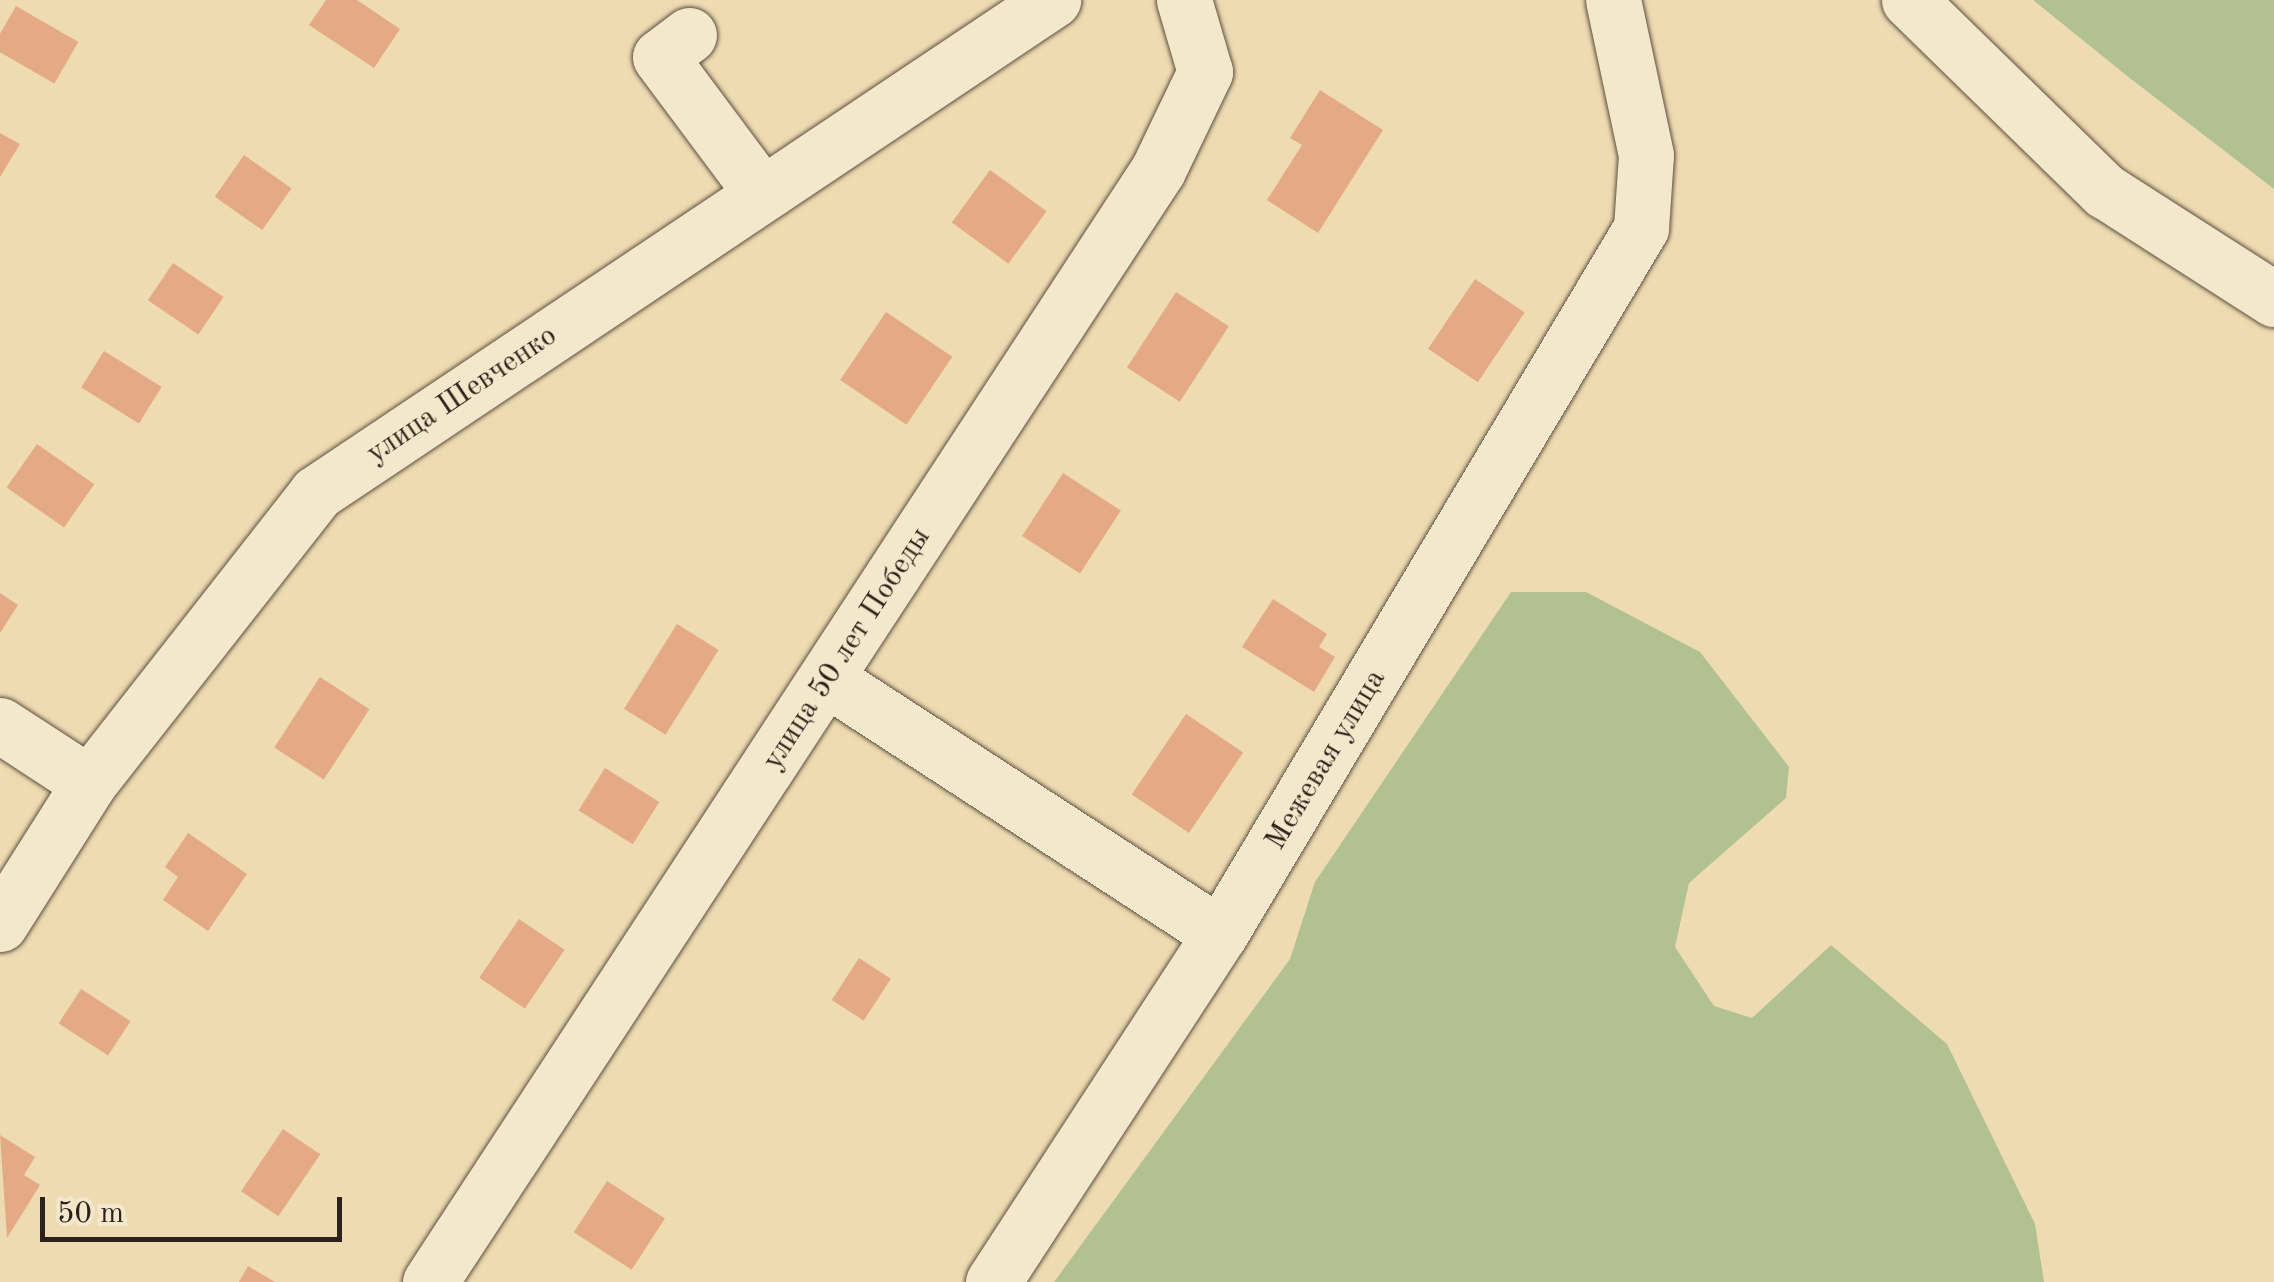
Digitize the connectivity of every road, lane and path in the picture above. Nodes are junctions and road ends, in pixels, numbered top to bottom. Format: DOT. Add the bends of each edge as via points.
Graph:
graph roads {
  1 [pos="1052,0"];
  2 [pos="1184,0"];
  3 [pos="1613,0"];
  4 [pos="1909,0"];
  5 [pos="690,35"];
  6 [pos="762,194"];
  7 [pos="2274,299"];
  8 [pos="827,679"];
  9 [pos="0,725"];
  10 [pos="89,784"];
  11 [pos="0,924"];
  12 [pos="1220,934"];
  13 [pos="430,1282"];
  14 [pos="993,1282"];
  1 -- 6 [label="street, улица Шевченко"];
  2 -- 8 [label="street, улица 50 лет Победы" via="1206,72 1186,122"];
  3 -- 12 [label="street, Межевая улица" via="1646,155 1641,228"];
  4 -- 7 [label="street" via="2105,190"];
  5 -- 6 [label="street" via="660,58"];
  6 -- 10 [label="street, улица Шевченко" via="316,493"];
  8 -- 12 [label="street"];
  8 -- 13 [label="street, улица 50 лет Победы"];
  9 -- 10 [label="street"];
  10 -- 11 [label="street, улица Шевченко"];
  12 -- 14 [label="street, Межевая улица"];
}
